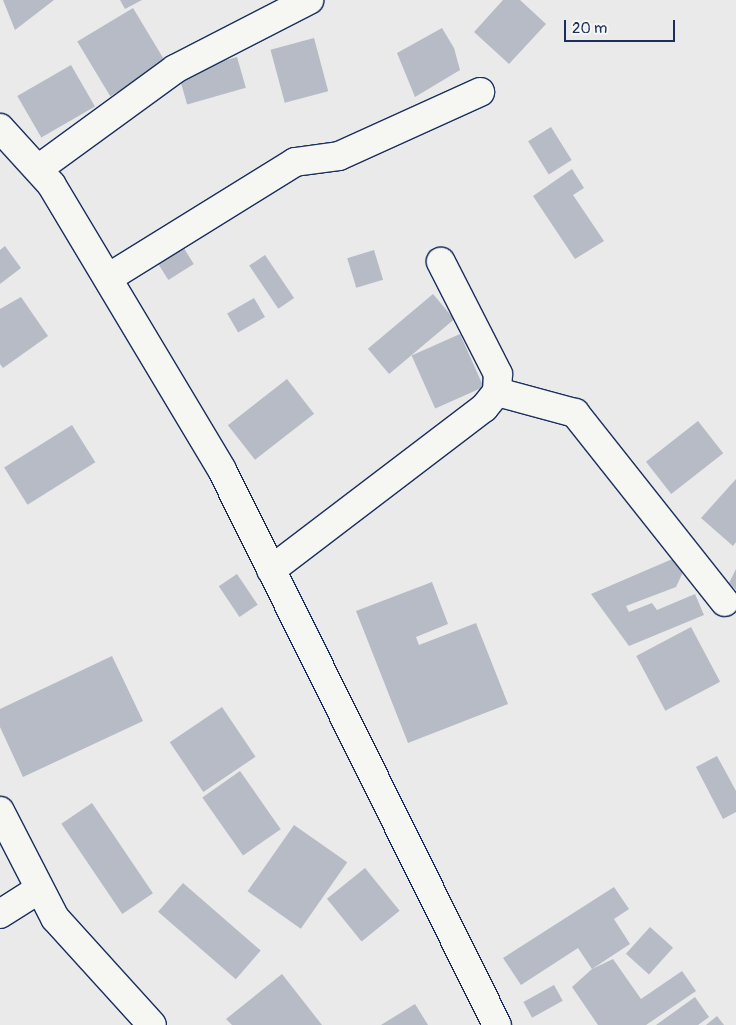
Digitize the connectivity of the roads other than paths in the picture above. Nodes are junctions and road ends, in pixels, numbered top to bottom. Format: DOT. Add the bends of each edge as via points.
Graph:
graph roads {
  1 [pos="309,0"];
  2 [pos="480,92"];
  3 [pos="0,128"];
  4 [pos="38,169"];
  5 [pos="441,262"];
  6 [pos="108,278"];
  7 [pos="497,392"];
  8 [pos="271,570"];
  9 [pos="725,602"];
  10 [pos="0,811"];
  11 [pos="38,890"];
  12 [pos="0,914"];
  13 [pos="152,1025"];
  14 [pos="497,1025"];
  1 -- 4 [label="street" via="175,70"];
  2 -- 6 [label="street" via="339,156 295,162"];
  3 -- 4 [label="street"];
  4 -- 6 [label="street" via="51,184"];
  5 -- 7 [label="street" via="498,374"];
  6 -- 8 [label="street" via="222,470"];
  7 -- 8 [label="street" via="484,408"];
  7 -- 9 [label="street" via="575,413"];
  8 -- 14 [label="street"];
  10 -- 11 [label="street"];
  11 -- 12 [label="street"];
  11 -- 13 [label="street" via="55,918"];
}
